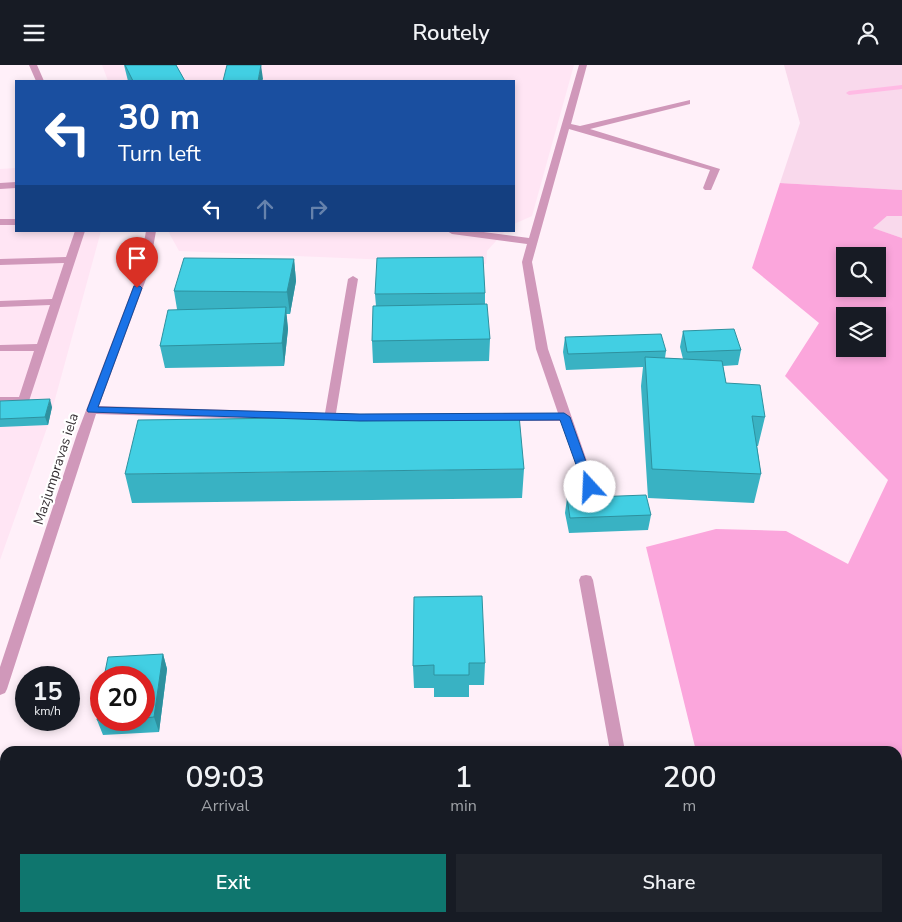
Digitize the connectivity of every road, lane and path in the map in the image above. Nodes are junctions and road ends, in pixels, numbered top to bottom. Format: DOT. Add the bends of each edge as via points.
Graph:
graph roads {
  1 [pos="33,65"];
  2 [pos="583,65"];
  3 [pos="40,80"];
  4 [pos="687,102"];
  5 [pos="566,125"];
  6 [pos="580,129"];
  7 [pos="15,185"];
  8 [pos="0,186"];
  9 [pos="708,188"];
  10 [pos="15,222"];
  11 [pos="0,223"];
  12 [pos="80,232"];
  13 [pos="151,232"];
  14 [pos="460,232"];
  15 [pos="533,241"];
  16 [pos="70,260"];
  17 [pos="0,262"];
  18 [pos="353,279"];
  19 [pos="56,303"];
  20 [pos="0,304"];
  21 [pos="41,347"];
  22 [pos="0,349"];
  23 [pos="0,401"];
  24 [pos="92,410"];
  25 [pos="330,417"];
  26 [pos="496,417"];
  27 [pos="564,417"];
  28 [pos="370,418"];
  29 [pos="590,487"];
  30 [pos="586,580"];
  31 [pos="0,689"];
  32 [pos="617,746"];
  1 -- 3 [label="street"];
  2 -- 5 [label="street"];
  4 -- 6 [label="street"];
  5 -- 6 [label="street"];
  5 -- 15 [label="street"];
  6 -- 9 [label="street" via="715,169"];
  7 -- 8 [label="street"];
  10 -- 11 [label="street"];
  12 -- 16 [label="street"];
  13 -- 24 [label="street, Mazjumpravas iela" via="144,271"];
  14 -- 15 [label="street"];
  15 -- 27 [label="street" via="527,262 542,349"];
  16 -- 17 [label="street"];
  16 -- 19 [label="street"];
  18 -- 25 [label="street"];
  19 -- 20 [label="street"];
  19 -- 21 [label="street"];
  21 -- 22 [label="street"];
  21 -- 23 [label="street" via="23,401"];
  24 -- 25 [label="street"];
  24 -- 31 [label="street, Mazjumpravas iela"];
  25 -- 28 [label="street"];
  26 -- 27 [label="street"];
  27 -- 29 [label="street"];
  30 -- 32 [label="street"];
}
